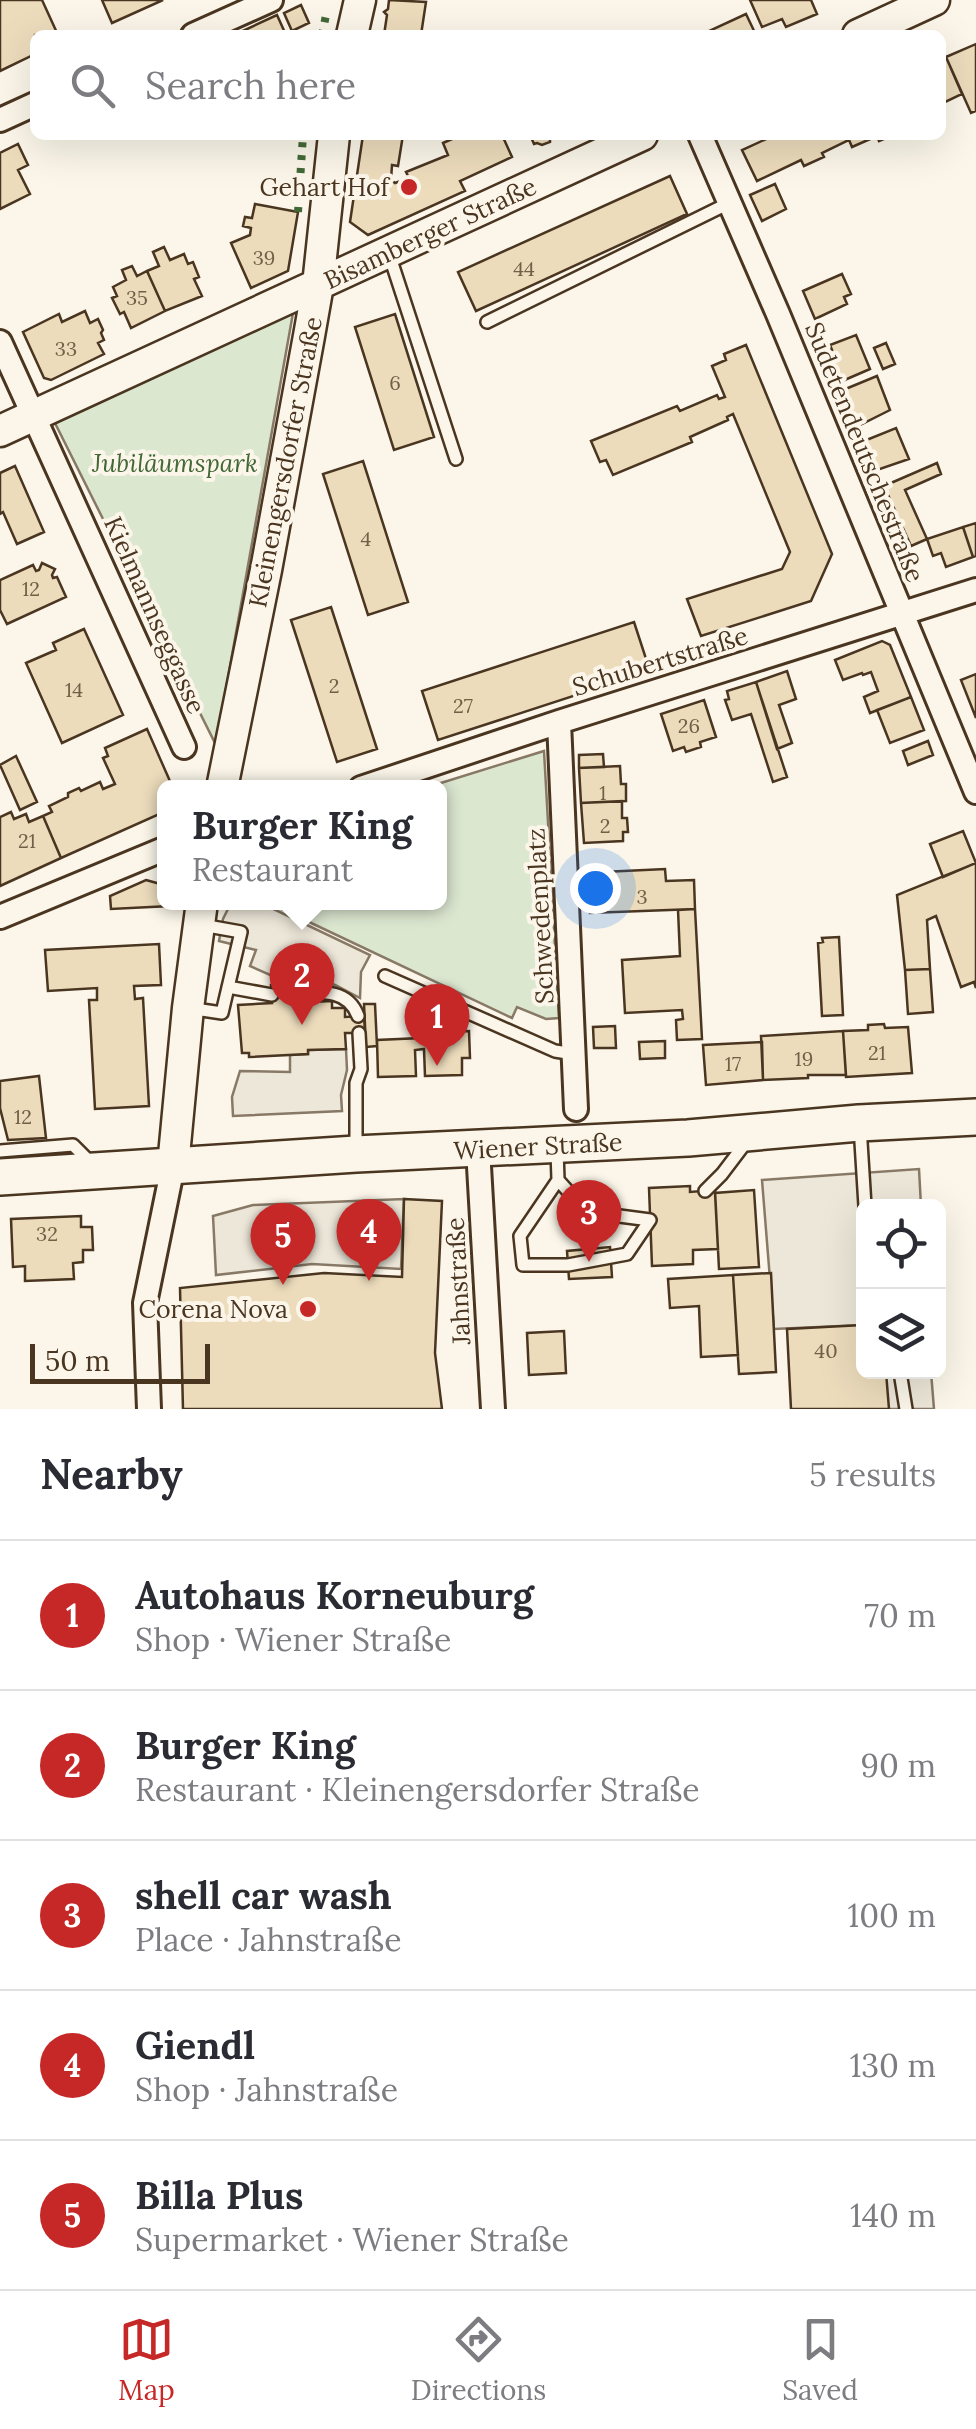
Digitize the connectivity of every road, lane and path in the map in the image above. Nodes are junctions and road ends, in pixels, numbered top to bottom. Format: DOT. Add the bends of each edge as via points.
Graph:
graph roads {
  1 [pos="271,0"];
  2 [pos="360,0"];
  3 [pos="934,0"];
  4 [pos="204,30"];
  5 [pos="353,30"];
  6 [pos="869,30"];
  7 [pos="30,106"];
  8 [pos="0,120"];
  9 [pos="333,140"];
  10 [pos="631,140"];
  11 [pos="702,140"];
  12 [pos="729,203"];
  13 [pos="388,253"];
  14 [pos="318,285"];
  15 [pos="486,322"];
  16 [pos="0,342"];
  17 [pos="35,415"];
  18 [pos="0,431"];
  19 [pos="456,459"];
  20 [pos="976,590"];
  21 [pos="902,614"];
  22 [pos="559,722"];
  23 [pos="184,746"];
  24 [pos="224,780"];
  25 [pos="385,780"];
  26 [pos="976,792"];
  27 [pos="157,852"];
  28 [pos="200,914"];
  29 [pos="0,917"];
  30 [pos="385,976"];
  31 [pos="228,987"];
  32 [pos="272,994"];
  33 [pos="290,994"];
  34 [pos="188,1008"];
  35 [pos="358,1016"];
  36 [pos="359,1033"];
  37 [pos="574,1054"];
  38 [pos="576,1109"];
  39 [pos="976,1117"];
  40 [pos="860,1123"];
  41 [pos="752,1134"];
  42 [pos="557,1145"];
  43 [pos="478,1149"];
  44 [pos="0,1151"];
  45 [pos="356,1154"];
  46 [pos="174,1166"];
  47 [pos="100,1171"];
  48 [pos="0,1177"];
  49 [pos="558,1180"];
  50 [pos="705,1191"];
  51 [pos="865,1199"];
  52 [pos="901,1379"];
  53 [pos="149,1409"];
  54 [pos="493,1409"];
  55 [pos="906,1409"];
  1 -- 4 [label="street"];
  2 -- 5 [label="main road"];
  3 -- 6 [label="main road"];
  7 -- 8 [label="street"];
  9 -- 14 [label="main road, Kleinengersdorfer Straße"];
  10 -- 13 [label="main road, Bisamberger Straße"];
  11 -- 12 [label="street, Sudetendeutschestraße"];
  12 -- 15 [label="lane"];
  12 -- 21 [label="street, Sudetendeutschestraße"];
  13 -- 14 [label="main road, Bisamberger Straße"];
  13 -- 19 [label="lane"];
  14 -- 17 [label="main road, Bisamberger Straße"];
  14 -- 24 [label="main road, Kleinengersdorfer Straße"];
  16 -- 17 [label="street, Kielmannseggasse"];
  17 -- 18 [label="main road, Bisamberger Straße"];
  17 -- 23 [label="street, Kielmannseggasse"];
  20 -- 21 [label="street, Schubertstraße"];
  21 -- 22 [label="street, Schubertstraße"];
  21 -- 26 [label="street, Sudetendeutschestraße"];
  22 -- 25 [label="street, Schubertstraße"];
  22 -- 37 [label="street, Schwedenplatz"];
  27 -- 29 [label="street"];
  28 -- 31 [label="lane" via="240,932"];
  28 -- 34 [label="main road"];
  30 -- 37 [label="lane"];
  31 -- 32 [label="lane"];
  31 -- 34 [label="lane" via="222,1012"];
  33 -- 35 [label="lane" via="335,993"];
  34 -- 46 [label="main road"];
  36 -- 45 [label="lane"];
  37 -- 38 [label="street, Schwedenplatz"];
  39 -- 40 [label="main road, Wiener Straße"];
  40 -- 41 [label="main road, Wiener Straße"];
  40 -- 51 [label="lane"];
  41 -- 42 [label="main road, Wiener Straße"];
  41 -- 50 [label="lane"];
  42 -- 43 [label="main road, Wiener Straße"];
  42 -- 49 [label="lane"];
  43 -- 45 [label="main road, Wiener Straße"];
  43 -- 54 [label="street, Jahnstraße"];
  44 -- 47 [label="lane" via="73,1145"];
  45 -- 46 [label="main road, Wiener Straße"];
  46 -- 47 [label="main road, Wiener Straße"];
  46 -- 53 [label="street" via="145,1303"];
  47 -- 48 [label="main road, Wiener Straße"];
  49 -- 49 [label="lane" via="576,1200 612,1215 650,1220 627,1254 522,1265 520,1236"];
  52 -- 55 [label="lane"];
}
